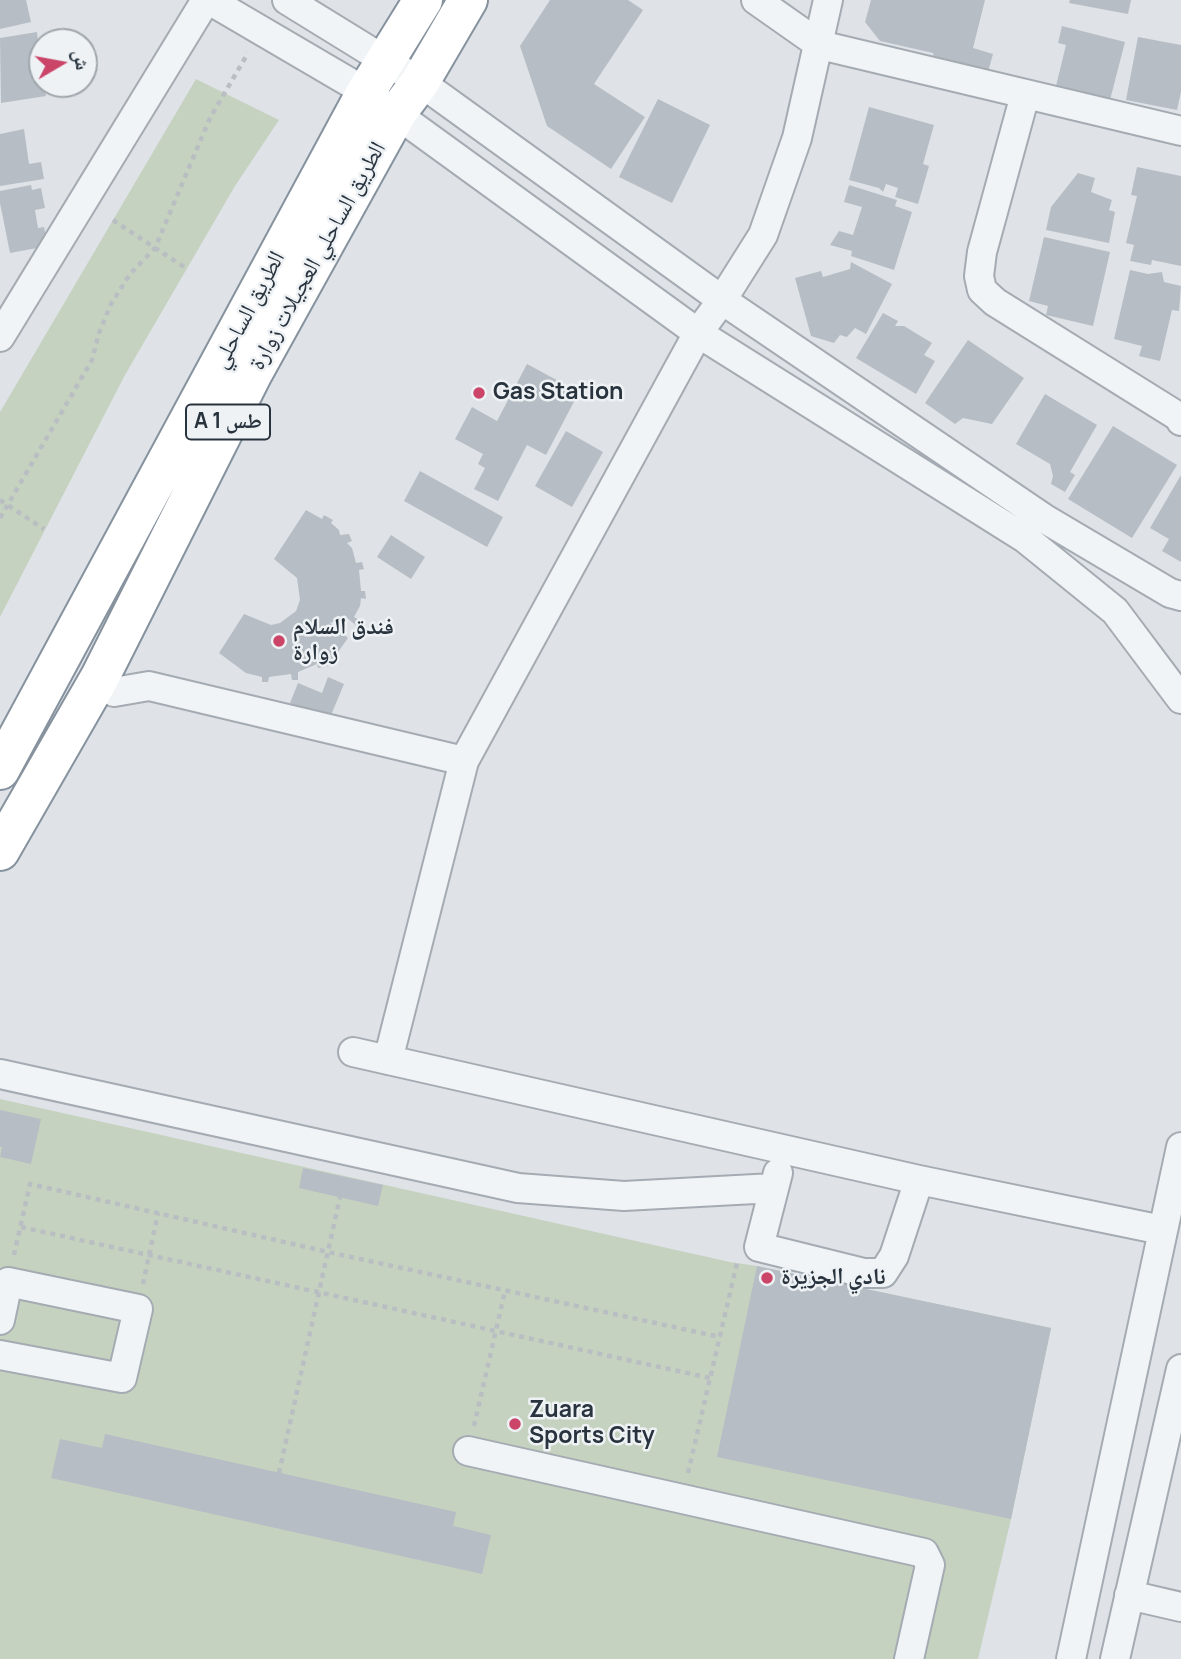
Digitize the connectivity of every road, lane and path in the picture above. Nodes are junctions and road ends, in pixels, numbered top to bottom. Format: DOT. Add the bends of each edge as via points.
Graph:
graph roads {
  1 [pos="208,0"];
  2 [pos="287,0"];
  3 [pos="423,0"];
  4 [pos="468,0"];
  5 [pos="756,0"];
  6 [pos="828,0"];
  7 [pos="261,31"];
  8 [pos="820,45"];
  9 [pos="376,78"];
  10 [pos="420,82"];
  11 [pos="1025,95"];
  12 [pos="397,113"];
  13 [pos="1181,131"];
  14 [pos="113,220"];
  15 [pos="155,248"];
  16 [pos="187,269"];
  17 [pos="722,300"];
  18 [pos="1,330"];
  19 [pos="698,333"];
  20 [pos="1181,416"];
  21 [pos="0,500"];
  22 [pos="8,505"];
  23 [pos="0,519"];
  24 [pos="44,529"];
  25 [pos="1181,596"];
  26 [pos="114,692"];
  27 [pos="1181,699"];
  28 [pos="464,761"];
  29 [pos="0,770"];
  30 [pos="0,851"];
  31 [pos="353,1052"];
  32 [pos="388,1060"];
  33 [pos="0,1074"];
  34 [pos="1181,1147"];
  35 [pos="784,1150"];
  36 [pos="919,1181"];
  37 [pos="774,1188"];
  38 [pos="340,1198"];
  39 [pos="158,1213"];
  40 [pos="21,1227"];
  41 [pos="1162,1230"];
  42 [pos="760,1247"];
  43 [pos="328,1252"];
  44 [pos="149,1255"];
  45 [pos="8,1282"];
  46 [pos="505,1291"];
  47 [pos="319,1293"];
  48 [pos="138,1309"];
  49 [pos="0,1320"];
  50 [pos="495,1332"];
  51 [pos="720,1337"];
  52 [pos="0,1355"];
  53 [pos="1181,1369"];
  54 [pos="710,1378"];
  55 [pos="468,1451"];
  56 [pos="279,1473"];
  57 [pos="682,1500"];
  58 [pos="1129,1595"];
  59 [pos="1181,1607"];
  60 [pos="909,1659"];
  61 [pos="1070,1659"];
  62 [pos="1115,1659"];
  1 -- 7 [label="street"];
  1 -- 18 [label="street"];
  2 -- 9 [label="street"];
  3 -- 9 [label="highway, الطريق الساحلي / A 1 طس"];
  4 -- 10 [label="highway, الطريق الساحلي العجيلات زوارة / A 1 طس"];
  5 -- 8 [label="street"];
  6 -- 8 [label="street"];
  7 -- 9 [label="street"];
  7 -- 15 [label="path" via="210,118"];
  8 -- 11 [label="street"];
  8 -- 17 [label="street" via="782,186 763,235"];
  9 -- 10 [label="street"];
  9 -- 12 [label="street"];
  9 -- 29 [label="highway, الطريق الساحلي / A 1 طس"];
  10 -- 12 [label="highway, الطريق الساحلي العجيلات زوارة / A 1 طس"];
  10 -- 17 [label="street"];
  11 -- 13 [label="street"];
  11 -- 20 [label="street" via="982,252 982,290"];
  12 -- 19 [label="street"];
  12 -- 30 [label="highway, الطريق الساحلي العجيلات زوارة / A 1 طس" via="253,373 100,677"];
  14 -- 15 [label="path"];
  15 -- 16 [label="path"];
  15 -- 22 [label="path" via="130,274 111,304 93,360"];
  17 -- 19 [label="street"];
  17 -- 25 [label="street" via="1045,519"];
  19 -- 27 [label="street" via="1026,539 1115,611"];
  19 -- 28 [label="street"];
  21 -- 22 [label="path"];
  22 -- 23 [label="path"];
  22 -- 24 [label="path"];
  26 -- 28 [label="street" via="149,686"];
  28 -- 32 [label="street"];
  31 -- 32 [label="street"];
  32 -- 35 [label="street"];
  33 -- 37 [label="street" via="518,1188 624,1196"];
  34 -- 41 [label="street"];
  35 -- 36 [label="street"];
  35 -- 37 [label="street"];
  36 -- 41 [label="street"];
  36 -- 42 [label="street" via="894,1256 883,1273 864,1273"];
  37 -- 42 [label="street"];
  38 -- 43 [label="path"];
  39 -- 40 [label="path" via="30,1184"];
  39 -- 43 [label="path"];
  39 -- 44 [label="path"];
  40 -- 44 [label="path"];
  40 -- 45 [label="path"];
  41 -- 61 [label="street"];
  42 -- 51 [label="path" via="739,1252"];
  43 -- 46 [label="path"];
  43 -- 47 [label="path"];
  44 -- 47 [label="path"];
  44 -- 48 [label="path"];
  45 -- 48 [label="street"];
  45 -- 49 [label="street"];
  46 -- 50 [label="path"];
  46 -- 51 [label="path"];
  47 -- 50 [label="path"];
  47 -- 56 [label="path"];
  48 -- 52 [label="street" via="122,1378"];
  50 -- 54 [label="path"];
  50 -- 55 [label="path"];
  51 -- 54 [label="path"];
  53 -- 58 [label="street"];
  54 -- 57 [label="path"];
  55 -- 57 [label="street"];
  57 -- 60 [label="street" via="924,1553 930,1565"];
  58 -- 59 [label="street"];
  58 -- 62 [label="street"];
}
